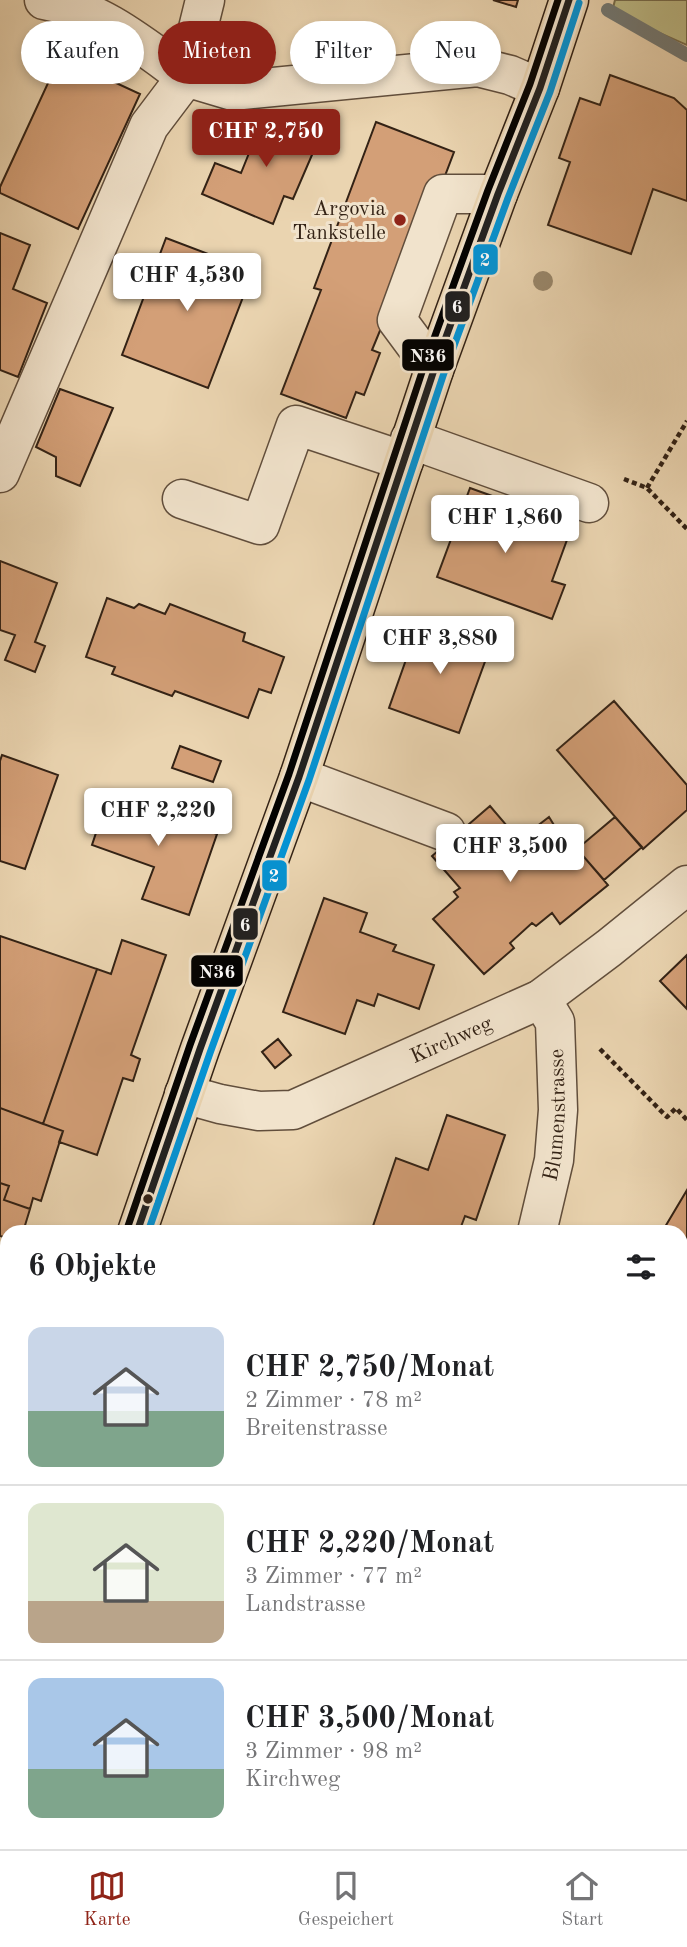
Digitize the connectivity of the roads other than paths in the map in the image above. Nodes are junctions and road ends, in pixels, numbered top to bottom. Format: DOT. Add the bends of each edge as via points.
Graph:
graph roads {
  1 [pos="44,0"];
  2 [pos="205,0"];
  3 [pos="569,0"];
  4 [pos="200,21"];
  5 [pos="158,57"];
  6 [pos="181,84"];
  7 [pos="208,84"];
  8 [pos="540,88"];
  9 [pos="498,194"];
  10 [pos="434,370"];
  11 [pos="407,450"];
  12 [pos="0,473"];
  13 [pos="182,499"];
  14 [pos="589,503"];
  15 [pos="299,777"];
  16 [pos="446,832"];
  17 [pos="687,885"];
  18 [pos="541,999"];
  19 [pos="184,1094"];
  20 [pos="139,1225"];
  21 [pos="539,1225"];
  1 -- 5 [label="street" via="63,3 118,28"];
  2 -- 4 [label="street"];
  3 -- 8 [label="main road"];
  6 -- 12 [label="street" via="149,127"];
  7 -- 8 [label="street" via="233,92 478,67"];
  8 -- 9 [label="main road"];
  9 -- 10 [label="main road"];
  9 -- 10 [label="street" via="443,194 406,295 397,320"];
  10 -- 11 [label="main road"];
  11 -- 13 [label="street" via="296,425 260,525"];
  11 -- 14 [label="street"];
  11 -- 15 [label="main road"];
  15 -- 16 [label="street"];
  15 -- 19 [label="main road"];
  17 -- 18 [label="street, Kirchweg"];
  18 -- 19 [label="street, Kirchweg" via="293,1110 259,1111"];
  18 -- 21 [label="street, Blumenstrasse" via="555,1022 558,1110 554,1160"];
  19 -- 20 [label="main road"];
}
